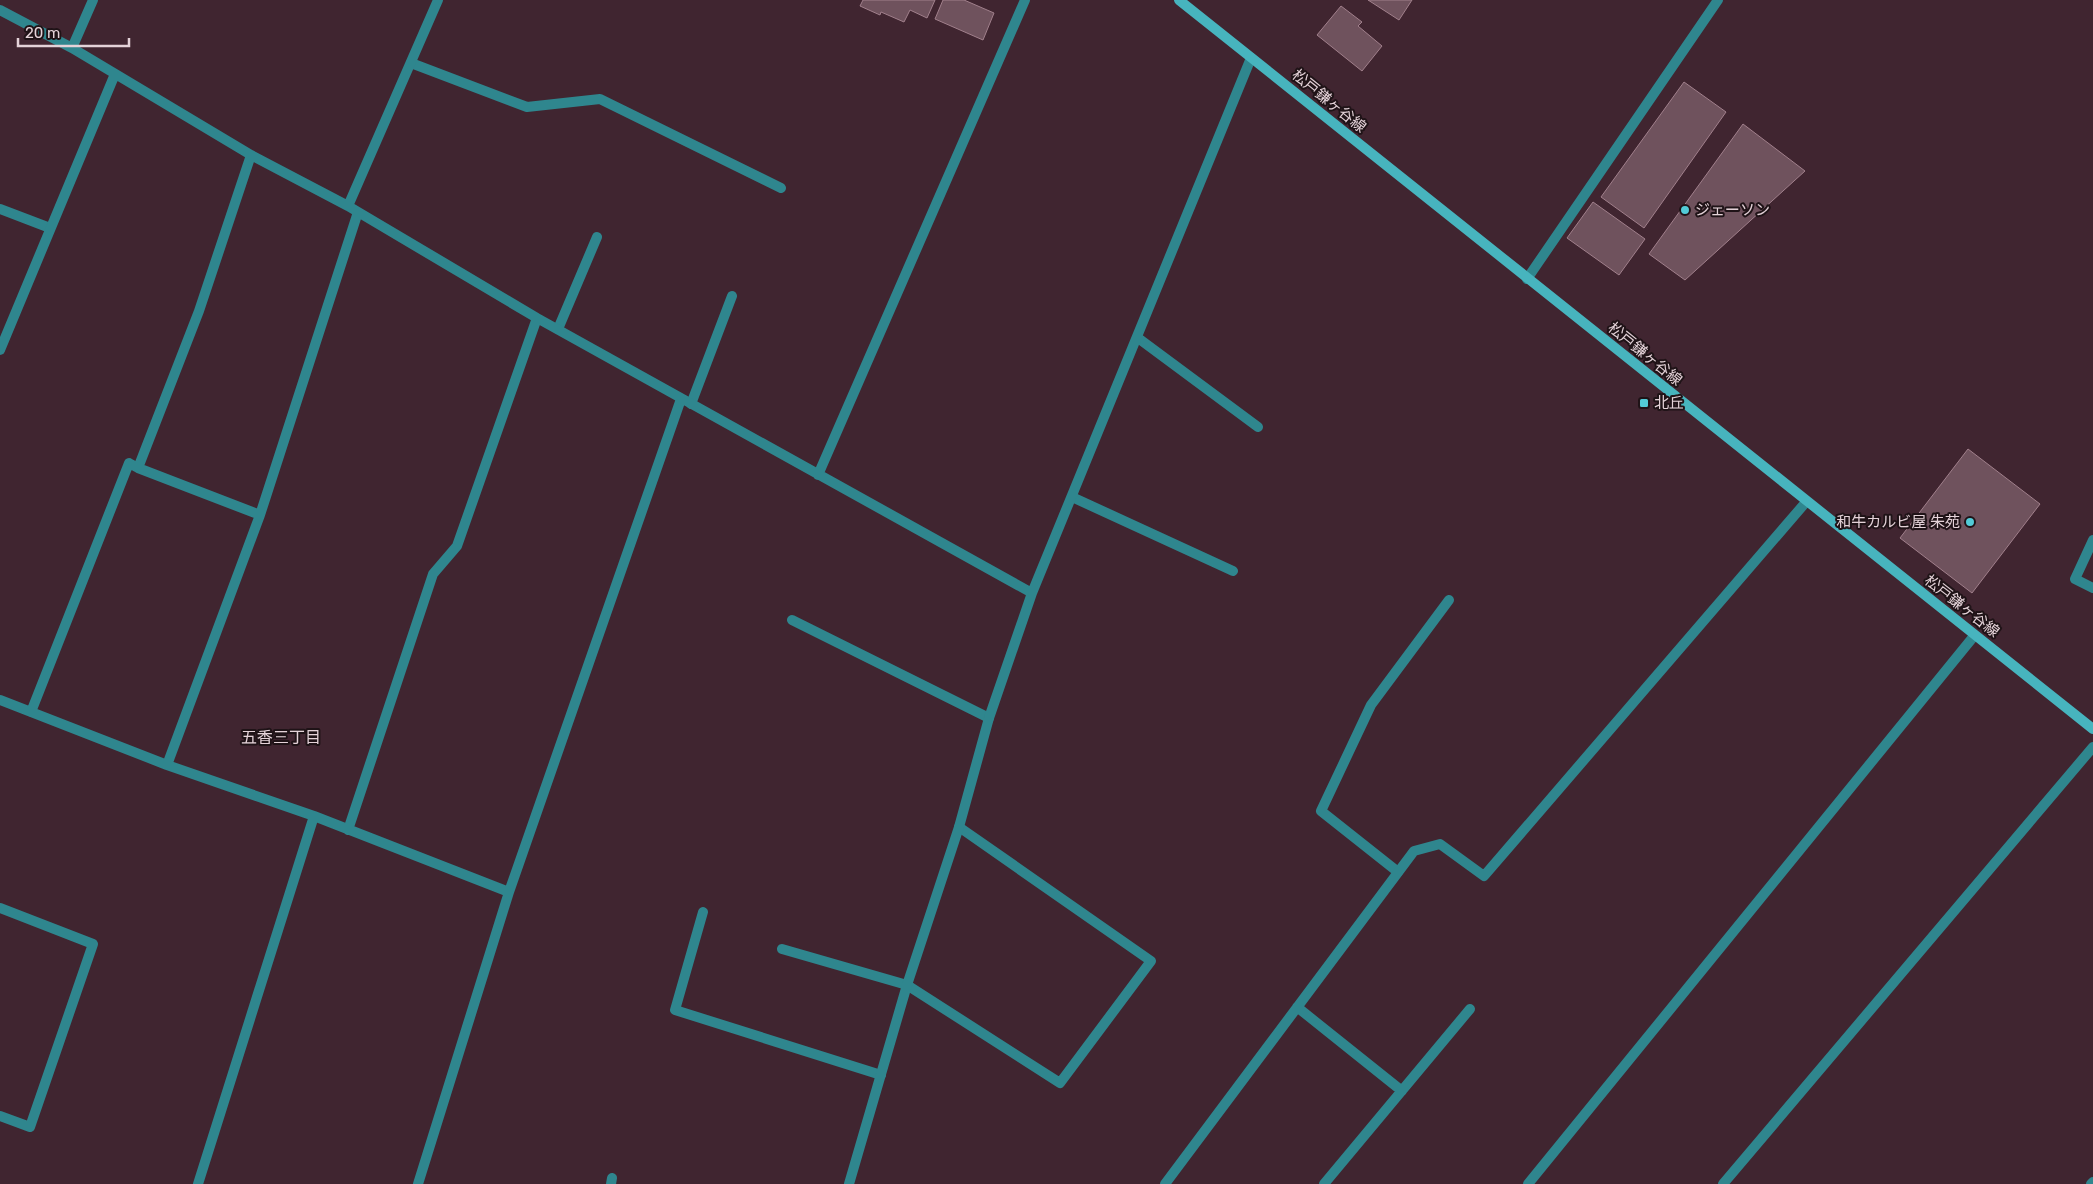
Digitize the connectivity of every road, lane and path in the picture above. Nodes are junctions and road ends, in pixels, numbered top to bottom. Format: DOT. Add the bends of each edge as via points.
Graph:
graph roads {
  1 [pos="93,0"];
  2 [pos="438,0"];
  3 [pos="1025,0"];
  4 [pos="1179,0"];
  5 [pos="1718,0"];
  6 [pos="0,10"];
  7 [pos="72,48"];
  8 [pos="1251,58"];
  9 [pos="411,63"];
  10 [pos="115,74"];
  11 [pos="251,155"];
  12 [pos="781,188"];
  13 [pos="348,206"];
  14 [pos="0,209"];
  15 [pos="358,212"];
  16 [pos="50,228"];
  17 [pos="597,237"];
  18 [pos="1527,278"];
  19 [pos="732,296"];
  20 [pos="538,318"];
  21 [pos="558,329"];
  22 [pos="1138,338"];
  23 [pos="0,350"];
  24 [pos="681,399"];
  25 [pos="691,404"];
  26 [pos="1258,427"];
  27 [pos="138,468"];
  28 [pos="818,475"];
  29 [pos="1072,497"];
  30 [pos="1806,502"];
  31 [pos="260,515"];
  32 [pos="2093,540"];
  33 [pos="1233,571"];
  34 [pos="2093,588"];
  35 [pos="1032,593"];
  36 [pos="1449,600"];
  37 [pos="792,620"];
  38 [pos="1974,636"];
  39 [pos="0,700"];
  40 [pos="30,712"];
  41 [pos="989,718"];
  42 [pos="2093,730"];
  43 [pos="2093,747"];
  44 [pos="168,765"];
  45 [pos="314,816"];
  46 [pos="959,827"];
  47 [pos="348,830"];
  48 [pos="1398,872"];
  49 [pos="509,892"];
  50 [pos="0,908"];
  51 [pos="703,912"];
  52 [pos="782,949"];
  53 [pos="907,985"];
  54 [pos="1297,1007"];
  55 [pos="1470,1009"];
  56 [pos="881,1075"];
  57 [pos="1402,1091"];
  58 [pos="0,1116"];
  59 [pos="198,1184"];
  60 [pos="418,1184"];
  61 [pos="849,1184"];
  62 [pos="1165,1184"];
  63 [pos="1324,1184"];
  64 [pos="1528,1184"];
  65 [pos="1723,1184"];
  1 -- 7 [label="street"];
  2 -- 9 [label="street"];
  3 -- 28 [label="street"];
  4 -- 8 [label="main road, 松戸鎌ヶ谷線"];
  5 -- 18 [label="street"];
  6 -- 7 [label="street"];
  7 -- 10 [label="street"];
  8 -- 18 [label="main road, 松戸鎌ヶ谷線"];
  8 -- 22 [label="street"];
  9 -- 12 [label="street" via="527,107 600,99"];
  9 -- 13 [label="street"];
  10 -- 11 [label="street"];
  10 -- 16 [label="street"];
  11 -- 13 [label="street"];
  11 -- 27 [label="street" via="199,311"];
  13 -- 15 [label="street"];
  14 -- 16 [label="street"];
  15 -- 20 [label="street"];
  15 -- 31 [label="street"];
  16 -- 23 [label="street"];
  17 -- 21 [label="street"];
  18 -- 30 [label="main road, 松戸鎌ヶ谷線"];
  19 -- 25 [label="street"];
  20 -- 21 [label="street"];
  20 -- 47 [label="street" via="457,546 433,574"];
  21 -- 24 [label="street"];
  22 -- 26 [label="street"];
  22 -- 29 [label="street"];
  24 -- 25 [label="street"];
  24 -- 49 [label="street"];
  25 -- 28 [label="street"];
  27 -- 31 [label="street"];
  27 -- 40 [label="street" via="129,463"];
  28 -- 35 [label="street"];
  29 -- 33 [label="street"];
  29 -- 35 [label="street"];
  30 -- 38 [label="main road, 松戸鎌ヶ谷線"];
  30 -- 48 [label="street" via="1484,876 1440,844 1414,851"];
  31 -- 44 [label="street"];
  32 -- 34 [label="street" via="2075,580"];
  35 -- 41 [label="street"];
  36 -- 48 [label="street" via="1371,705 1320,811"];
  37 -- 41 [label="street"];
  38 -- 42 [label="main road, 松戸鎌ヶ谷線"];
  38 -- 64 [label="street"];
  39 -- 40 [label="street"];
  40 -- 44 [label="street"];
  41 -- 46 [label="street"];
  43 -- 65 [label="street"];
  44 -- 45 [label="street"];
  45 -- 47 [label="street"];
  45 -- 59 [label="street"];
  46 -- 53 [label="street"];
  46 -- 53 [label="street" via="1151,961 1060,1083"];
  47 -- 49 [label="street"];
  48 -- 54 [label="street"];
  49 -- 60 [label="street"];
  50 -- 58 [label="street" via="94,944 30,1127"];
  51 -- 56 [label="street" via="675,1010"];
  52 -- 53 [label="street"];
  53 -- 56 [label="street"];
  54 -- 57 [label="street"];
  54 -- 62 [label="street"];
  55 -- 57 [label="street"];
  56 -- 61 [label="street"];
  57 -- 63 [label="street"];
}
